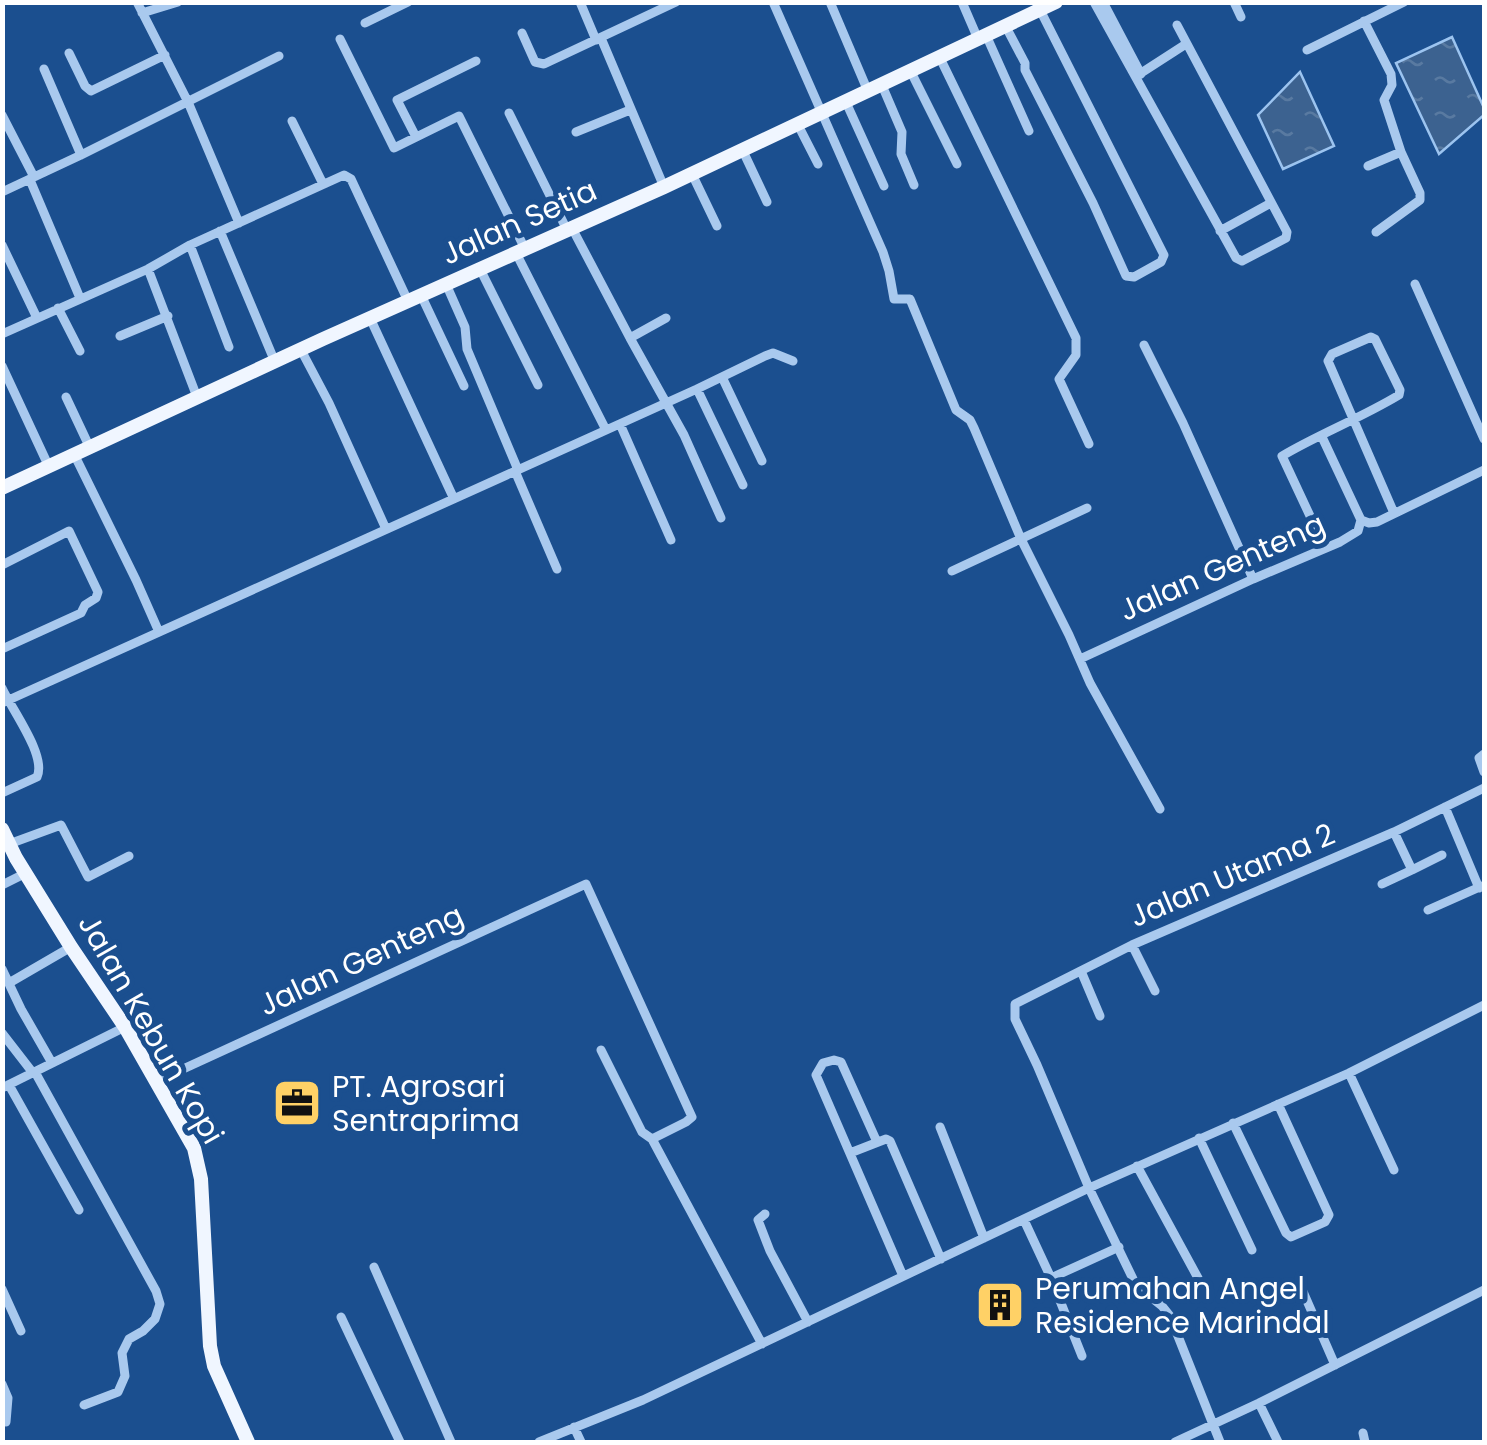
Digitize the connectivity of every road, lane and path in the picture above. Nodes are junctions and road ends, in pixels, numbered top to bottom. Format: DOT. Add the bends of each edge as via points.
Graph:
graph roads {
  1 [pos="137,2"];
  2 [pos="178,2"];
  3 [pos="408,2"];
  4 [pos="580,2"];
  5 [pos="676,2"];
  6 [pos="774,2"];
  7 [pos="830,2"];
  8 [pos="962,2"];
  9 [pos="1056,2"];
  10 [pos="1094,2"];
  11 [pos="1102,2"];
  12 [pos="1234,2"];
  13 [pos="1404,2"];
  14 [pos="1038,6"];
  15 [pos="1382,7"];
  16 [pos="142,13"];
  17 [pos="1240,17"];
  18 [pos="1364,21"];
  19 [pos="365,23"];
  20 [pos="1177,25"];
  21 [pos="1006,26"];
  22 [pos="522,33"];
  23 [pos="982,38"];
  24 [pos="340,39"];
  25 [pos="598,39"];
  26 [pos="1186,44"];
  27 [pos="1307,50"];
  28 [pos="69,53"];
  29 [pos="165,56"];
  30 [pos="279,56"];
  31 [pos="940,58"];
  32 [pos="476,61"];
  33 [pos="44,69"];
  34 [pos="910,70"];
  35 [pos="1138,75"];
  36 [pos="874,86"];
  37 [pos="846,100"];
  38 [pos="188,102"];
  39 [pos="630,110"];
  40 [pos="820,112"];
  41 [pos="508,113"];
  42 [pos="2,115"];
  43 [pos="292,122"];
  44 [pos="797,123"];
  45 [pos="576,132"];
  46 [pos="1028,132"];
  47 [pos="416,138"];
  48 [pos="742,149"];
  49 [pos="1401,152"];
  50 [pos="81,155"];
  51 [pos="818,164"];
  52 [pos="957,164"];
  53 [pos="1368,166"];
  54 [pos="692,174"];
  55 [pos="32,178"];
  56 [pos="323,184"];
  57 [pos="914,185"];
  58 [pos="884,186"];
  59 [pos="664,187"];
  60 [pos="2,192"];
  61 [pos="767,202"];
  62 [pos="1271,203"];
  63 [pos="239,222"];
  64 [pos="716,226"];
  65 [pos="570,229"];
  66 [pos="220,231"];
  67 [pos="1220,231"];
  68 [pos="1376,232"];
  69 [pos="2,245"];
  70 [pos="190,245"];
  71 [pos="520,251"];
  72 [pos="148,269"];
  73 [pos="480,269"];
  74 [pos="446,284"];
  75 [pos="1415,284"];
  76 [pos="80,298"];
  77 [pos="415,298"];
  78 [pos="58,308"];
  79 [pos="168,316"];
  80 [pos="37,318"];
  81 [pos="370,318"];
  82 [pos="666,318"];
  83 [pos="2,334"];
  84 [pos="120,336"];
  85 [pos="630,338"];
  86 [pos="1144,344"];
  87 [pos="229,347"];
  88 [pos="301,350"];
  89 [pos="80,351"];
  90 [pos="793,361"];
  91 [pos="275,362"];
  92 [pos="2,366"];
  93 [pos="722,377"];
  94 [pos="538,385"];
  95 [pos="464,386"];
  96 [pos="697,389"];
  97 [pos="66,396"];
  98 [pos="197,397"];
  99 [pos="668,402"];
  100 [pos="1354,419"];
  101 [pos="620,424"];
  102 [pos="606,430"];
  103 [pos="1322,437"];
  104 [pos="1484,439"];
  105 [pos="1089,444"];
  106 [pos="90,448"];
  107 [pos="74,456"];
  108 [pos="762,462"];
  109 [pos="49,467"];
  110 [pos="517,470"];
  111 [pos="1484,470"];
  112 [pos="4,484"];
  113 [pos="743,485"];
  114 [pos="454,499"];
  115 [pos="1087,508"];
  116 [pos="1394,513"];
  117 [pos="721,518"];
  118 [pos="1361,520"];
  119 [pos="386,530"];
  120 [pos="671,540"];
  121 [pos="1020,540"];
  122 [pos="1324,548"];
  123 [pos="2,564"];
  124 [pos="558,569"];
  125 [pos="952,571"];
  126 [pos="1252,580"];
  127 [pos="159,632"];
  128 [pos="2,649"];
  129 [pos="1080,660"];
  130 [pos="2,688"];
  131 [pos="5,702"];
  132 [pos="1484,754"];
  133 [pos="1484,772"];
  134 [pos="1484,788"];
  135 [pos="2,793"];
  136 [pos="1444,807"];
  137 [pos="1160,809"];
  138 [pos="1394,832"];
  139 [pos="6,837"];
  140 [pos="1442,855"];
  141 [pos="129,856"];
  142 [pos="1412,870"];
  143 [pos="26,872"];
  144 [pos="1382,884"];
  145 [pos="2,885"];
  146 [pos="1482,886"];
  147 [pos="1428,910"];
  148 [pos="1132,945"];
  149 [pos="72,947"];
  150 [pos="2,969"];
  151 [pos="1081,972"];
  152 [pos="9,983"];
  153 [pos="1155,991"];
  154 [pos="1484,1005"];
  155 [pos="1100,1016"];
  156 [pos="124,1026"];
  157 [pos="2,1033"];
  158 [pos="601,1050"];
  159 [pos="52,1063"];
  160 [pos="34,1072"];
  161 [pos="1349,1072"];
  162 [pos="157,1081"];
  163 [pos="6,1086"];
  164 [pos="1278,1104"];
  165 [pos="1233,1123"];
  166 [pos="940,1127"];
  167 [pos="1199,1138"];
  168 [pos="652,1139"];
  169 [pos="877,1142"];
  170 [pos="850,1153"];
  171 [pos="1136,1166"];
  172 [pos="1394,1170"];
  173 [pos="1089,1188"];
  174 [pos="79,1210"];
  175 [pos="765,1214"];
  176 [pos="1024,1220"];
  177 [pos="984,1238"];
  178 [pos="1119,1247"];
  179 [pos="1252,1250"];
  180 [pos="941,1258"];
  181 [pos="374,1267"];
  182 [pos="903,1276"];
  183 [pos="1051,1278"];
  184 [pos="1198,1278"];
  185 [pos="1138,1287"];
  186 [pos="1301,1287"];
  187 [pos="2,1289"];
  188 [pos="1484,1290"];
  189 [pos="1126,1293"];
  190 [pos="341,1317"];
  191 [pos="808,1322"];
  192 [pos="21,1331"];
  193 [pos="762,1344"];
  194 [pos="1082,1356"];
  195 [pos="1335,1365"];
  196 [pos="2,1384"];
  197 [pos="1259,1403"];
  198 [pos="84,1405"];
  199 [pos="6,1422"];
  200 [pos="1213,1426"];
  201 [pos="574,1427"];
  202 [pos="248,1442"];
  203 [pos="400,1442"];
  204 [pos="451,1442"];
  205 [pos="539,1442"];
  206 [pos="581,1442"];
  207 [pos="1175,1442"];
  208 [pos="1220,1442"];
  209 [pos="1278,1442"];
  1 -- 16 [label="street"];
  2 -- 16 [label="street"];
  3 -- 19 [label="street"];
  4 -- 25 [label="street"];
  5 -- 25 [label="street"];
  6 -- 40 [label="street"];
  7 -- 36 [label="street"];
  8 -- 23 [label="street"];
  9 -- 14 [label="main road, Jalan Setia"];
  10 -- 35 [label="street"];
  11 -- 35 [label="street"];
  12 -- 17 [label="street"];
  13 -- 15 [label="street"];
  14 -- 21 [label="main road, Jalan Setia"];
  14 -- 21 [label="street" via="1164,254 1161,262 1126,276"];
  15 -- 18 [label="street"];
  16 -- 29 [label="street"];
  18 -- 27 [label="street"];
  18 -- 49 [label="street" via="1390,74 1384,100"];
  20 -- 26 [label="street"];
  21 -- 23 [label="main road, Jalan Setia"];
  22 -- 25 [label="street" via="539,64"];
  23 -- 31 [label="main road, Jalan Setia"];
  23 -- 46 [label="street"];
  24 -- 47 [label="street" via="394,148"];
  25 -- 39 [label="street"];
  26 -- 35 [label="street"];
  26 -- 62 [label="street"];
  28 -- 29 [label="street" via="91,91"];
  29 -- 38 [label="street"];
  30 -- 38 [label="street"];
  31 -- 34 [label="main road, Jalan Setia"];
  31 -- 105 [label="street" via="1076,338 1076,355 1060,379"];
  32 -- 47 [label="street" via="397,100"];
  33 -- 50 [label="street"];
  34 -- 36 [label="main road, Jalan Setia"];
  34 -- 52 [label="street"];
  35 -- 67 [label="street"];
  36 -- 37 [label="main road, Jalan Setia"];
  36 -- 57 [label="street" via="902,132 901,154"];
  37 -- 40 [label="main road, Jalan Setia"];
  37 -- 58 [label="street"];
  38 -- 50 [label="street"];
  38 -- 63 [label="street"];
  39 -- 45 [label="street"];
  39 -- 59 [label="street"];
  40 -- 44 [label="main road, Jalan Setia"];
  40 -- 121 [label="street" via="883,252 894,299 910,299"];
  41 -- 65 [label="street"];
  42 -- 55 [label="street"];
  43 -- 56 [label="street"];
  44 -- 48 [label="main road, Jalan Setia"];
  44 -- 51 [label="street"];
  47 -- 71 [label="street" via="459,116"];
  48 -- 54 [label="main road, Jalan Setia"];
  48 -- 61 [label="street"];
  49 -- 53 [label="street"];
  49 -- 68 [label="street" via="1420,200"];
  50 -- 55 [label="street"];
  54 -- 59 [label="main road, Jalan Setia"];
  54 -- 64 [label="street"];
  55 -- 60 [label="street"];
  55 -- 76 [label="street"];
  56 -- 63 [label="street"];
  56 -- 77 [label="street" via="344,174 351,180"];
  59 -- 65 [label="main road, Jalan Setia"];
  62 -- 67 [label="street"];
  62 -- 67 [label="street" via="1286,238 1238,261"];
  63 -- 66 [label="street"];
  65 -- 71 [label="main road, Jalan Setia"];
  65 -- 85 [label="street"];
  66 -- 70 [label="street"];
  66 -- 91 [label="street"];
  69 -- 80 [label="street"];
  70 -- 72 [label="street"];
  70 -- 87 [label="street"];
  71 -- 73 [label="main road, Jalan Setia"];
  71 -- 102 [label="street"];
  72 -- 76 [label="street"];
  72 -- 79 [label="street"];
  73 -- 74 [label="main road, Jalan Setia"];
  73 -- 94 [label="street"];
  74 -- 77 [label="main road, Jalan Setia"];
  74 -- 110 [label="street"];
  75 -- 104 [label="street"];
  76 -- 78 [label="street"];
  77 -- 81 [label="main road, Jalan Setia"];
  77 -- 95 [label="street"];
  78 -- 80 [label="street"];
  78 -- 89 [label="street"];
  79 -- 84 [label="street"];
  79 -- 98 [label="street"];
  80 -- 83 [label="street"];
  81 -- 88 [label="main road, Jalan Setia"];
  81 -- 114 [label="street"];
  82 -- 85 [label="street"];
  85 -- 99 [label="street"];
  86 -- 126 [label="street"];
  88 -- 91 [label="main road, Jalan Setia"];
  88 -- 119 [label="street"];
  90 -- 93 [label="street" via="773,353"];
  91 -- 98 [label="main road, Jalan Setia"];
  92 -- 109 [label="street"];
  93 -- 96 [label="street"];
  93 -- 108 [label="street"];
  96 -- 99 [label="street"];
  96 -- 113 [label="street"];
  97 -- 106 [label="street"];
  98 -- 106 [label="main road, Jalan Setia"];
  99 -- 101 [label="street"];
  99 -- 117 [label="street"];
  100 -- 100 [label="street" via="1328,362 1332,354 1373,337 1400,393"];
  100 -- 103 [label="street"];
  100 -- 116 [label="street"];
  101 -- 102 [label="street"];
  101 -- 120 [label="street"];
  102 -- 110 [label="street"];
  103 -- 118 [label="street"];
  103 -- 122 [label="street" via="1282,457"];
  106 -- 107 [label="main road, Jalan Setia"];
  107 -- 109 [label="main road, Jalan Setia"];
  107 -- 127 [label="street"];
  109 -- 112 [label="main road, Jalan Setia"];
  110 -- 114 [label="street"];
  110 -- 124 [label="street"];
  111 -- 116 [label="street, Jalan Genteng"];
  114 -- 119 [label="street"];
  115 -- 121 [label="street"];
  116 -- 118 [label="street, Jalan Genteng" via="1373,523"];
  118 -- 122 [label="street, Jalan Genteng" via="1356,534"];
  119 -- 127 [label="street"];
  121 -- 125 [label="street"];
  121 -- 129 [label="street"];
  122 -- 126 [label="street, Jalan Genteng"];
  123 -- 128 [label="street" via="69,531 98,592 81,612"];
  126 -- 129 [label="street, Jalan Genteng"];
  127 -- 131 [label="street"];
  129 -- 137 [label="street"];
  130 -- 131 [label="street"];
  131 -- 135 [label="street" via="34,748 40,774"];
  132 -- 133 [label="street"];
  134 -- 136 [label="street, Jalan Utama 2"];
  136 -- 138 [label="street, Jalan Utama 2"];
  136 -- 146 [label="street"];
  138 -- 142 [label="street"];
  138 -- 148 [label="street, Jalan Utama 2"];
  139 -- 141 [label="street" via="61,825 88,877"];
  139 -- 143 [label="main road, Jalan Kebun Kopi"];
  140 -- 142 [label="street"];
  142 -- 144 [label="street"];
  143 -- 145 [label="street"];
  143 -- 149 [label="main road, Jalan Kebun Kopi"];
  146 -- 147 [label="street"];
  148 -- 151 [label="street, Jalan Utama 2"];
  148 -- 153 [label="street"];
  149 -- 152 [label="street"];
  149 -- 156 [label="main road, Jalan Kebun Kopi"];
  150 -- 152 [label="street"];
  151 -- 155 [label="street"];
  151 -- 173 [label="street, Jalan Utama 2" via="1016,1004 1015,1019"];
  152 -- 159 [label="street"];
  154 -- 161 [label="street"];
  156 -- 159 [label="street"];
  156 -- 162 [label="main road, Jalan Kebun Kopi"];
  157 -- 160 [label="street"];
  158 -- 168 [label="street" via="642,1132"];
  159 -- 160 [label="street"];
  160 -- 163 [label="street"];
  160 -- 198 [label="street" via="160,1304 155,1319 122,1353 125,1376 118,1392"];
  161 -- 164 [label="street"];
  161 -- 172 [label="street"];
  162 -- 168 [label="street, Jalan Genteng" via="586,884 692,1117"];
  162 -- 202 [label="main road, Jalan Kebun Kopi" via="200,1164 210,1346"];
  163 -- 174 [label="street"];
  164 -- 165 [label="street"];
  164 -- 165 [label="street" via="1329,1216 1291,1237"];
  165 -- 167 [label="street"];
  166 -- 177 [label="street"];
  167 -- 171 [label="street"];
  167 -- 179 [label="street"];
  168 -- 193 [label="street"];
  169 -- 170 [label="street"];
  169 -- 170 [label="street" via="840,1062 827,1061 816,1075"];
  169 -- 180 [label="street" via="892,1145"];
  170 -- 182 [label="street"];
  171 -- 173 [label="street"];
  171 -- 184 [label="street"];
  173 -- 176 [label="street"];
  173 -- 178 [label="street"];
  175 -- 191 [label="street" via="758,1220 770,1252"];
  176 -- 177 [label="street"];
  176 -- 183 [label="street"];
  177 -- 180 [label="street"];
  178 -- 183 [label="street"];
  178 -- 185 [label="street"];
  180 -- 182 [label="street"];
  181 -- 204 [label="street"];
  182 -- 191 [label="street"];
  183 -- 194 [label="street"];
  185 -- 189 [label="street"];
  185 -- 200 [label="street" via="1170,1316"];
  186 -- 195 [label="street"];
  187 -- 192 [label="street"];
  188 -- 195 [label="street"];
  190 -- 203 [label="street"];
  191 -- 193 [label="street"];
  193 -- 201 [label="street"];
  195 -- 197 [label="street"];
  196 -- 199 [label="street"];
  197 -- 200 [label="street"];
  197 -- 209 [label="street"];
  200 -- 207 [label="street"];
  200 -- 208 [label="street"];
  201 -- 205 [label="street"];
  201 -- 206 [label="street"];
}
